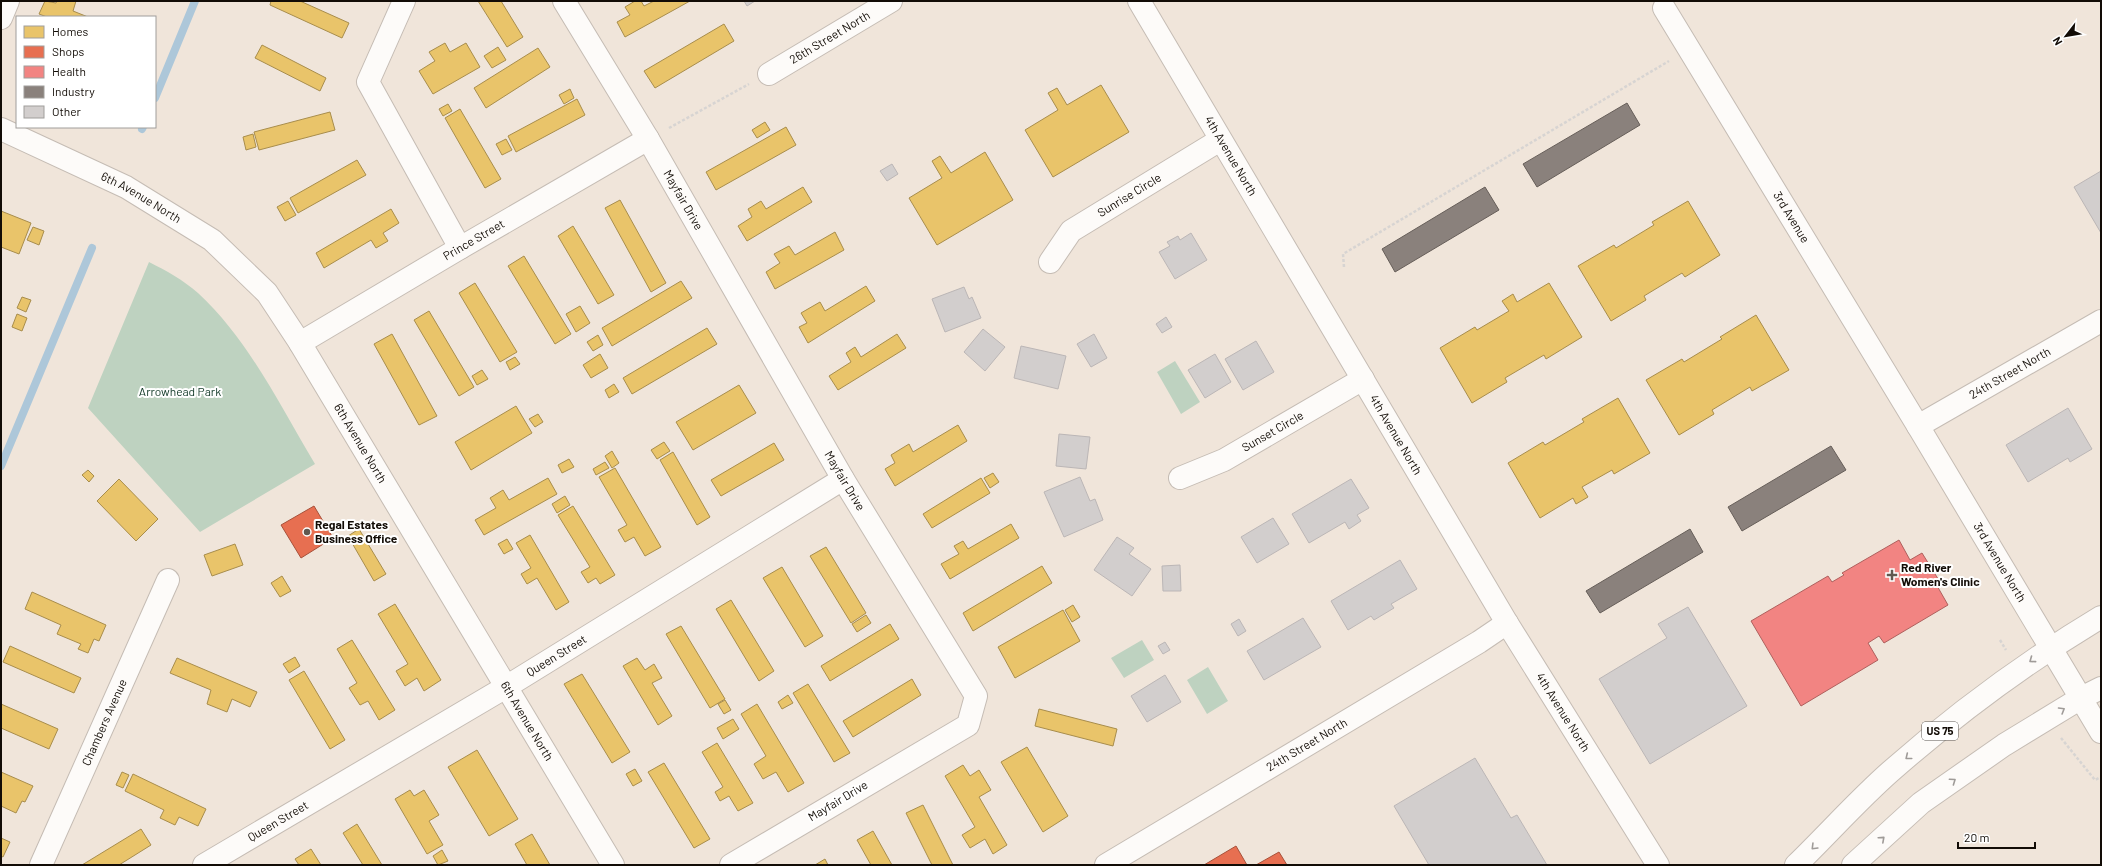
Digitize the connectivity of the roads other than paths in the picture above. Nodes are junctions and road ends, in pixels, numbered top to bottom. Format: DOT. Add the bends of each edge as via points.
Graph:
graph roads {
  1 [pos="8,1"];
  2 [pos="404,1"];
  3 [pos="564,1"];
  4 [pos="891,1"];
  5 [pos="1139,1"];
  6 [pos="1664,8"];
  7 [pos="1,18"];
  8 [pos="769,74"];
  9 [pos="1,129"];
  10 [pos="648,139"];
  11 [pos="1220,140"];
  12 [pos="460,248"];
  13 [pos="1050,262"];
  14 [pos="2101,321"];
  15 [pos="300,344"];
  16 [pos="1363,379"];
  17 [pos="1918,426"];
  18 [pos="1180,478"];
  19 [pos="843,479"];
  20 [pos="168,580"];
  21 [pos="2101,617"];
  22 [pos="1507,623"];
  23 [pos="2051,647"];
  24 [pos="506,687"];
  25 [pos="2101,688"];
  26 [pos="2081,698"];
  27 [pos="2101,732"];
  28 [pos="1117,862"];
  29 [pos="42,865"];
  30 [pos="204,865"];
  31 [pos="614,865"];
  32 [pos="731,865"];
  33 [pos="1658,865"];
  34 [pos="1796,865"];
  35 [pos="1853,865"];
  1 -- 7 [label="street"];
  2 -- 12 [label="street" via="368,82"];
  3 -- 10 [label="street, Mayfair Drive"];
  4 -- 8 [label="street, 26th Street North"];
  5 -- 11 [label="street, 4th Avenue North"];
  6 -- 17 [label="street, 3rd Avenue"];
  9 -- 15 [label="street, 6th Avenue North" via="126,187 212,240 267,293"];
  10 -- 12 [label="street, Prince Street"];
  10 -- 19 [label="street, Mayfair Drive"];
  11 -- 13 [label="street, Sunrise Circle" via="1071,231"];
  11 -- 16 [label="street, 4th Avenue North"];
  12 -- 15 [label="street, Prince Street"];
  14 -- 17 [label="street, 24th Street North"];
  15 -- 24 [label="street, 6th Avenue North"];
  16 -- 18 [label="street, Sunset Circle" via="1224,460"];
  16 -- 22 [label="street, 4th Avenue North"];
  17 -- 23 [label="street, 3rd Avenue North"];
  19 -- 24 [label="street, Queen Street"];
  19 -- 32 [label="street, Mayfair Drive" via="976,696 968,724"];
  20 -- 29 [label="street, Chambers Avenue"];
  21 -- 23 [label="street, US 75"];
  22 -- 28 [label="street, 24th Street North"];
  22 -- 33 [label="street, 4th Avenue North"];
  23 -- 26 [label="street, 3rd Avenue North"];
  23 -- 34 [label="street, US 75, one-way" via="1973,704 1890,772"];
  24 -- 30 [label="street, Queen Street"];
  24 -- 31 [label="street, 6th Avenue North"];
  25 -- 26 [label="street"];
  26 -- 27 [label="street, 3rd Avenue North"];
  35 -- 26 [label="street, one-way" via="1921,803 2004,745"];
}
